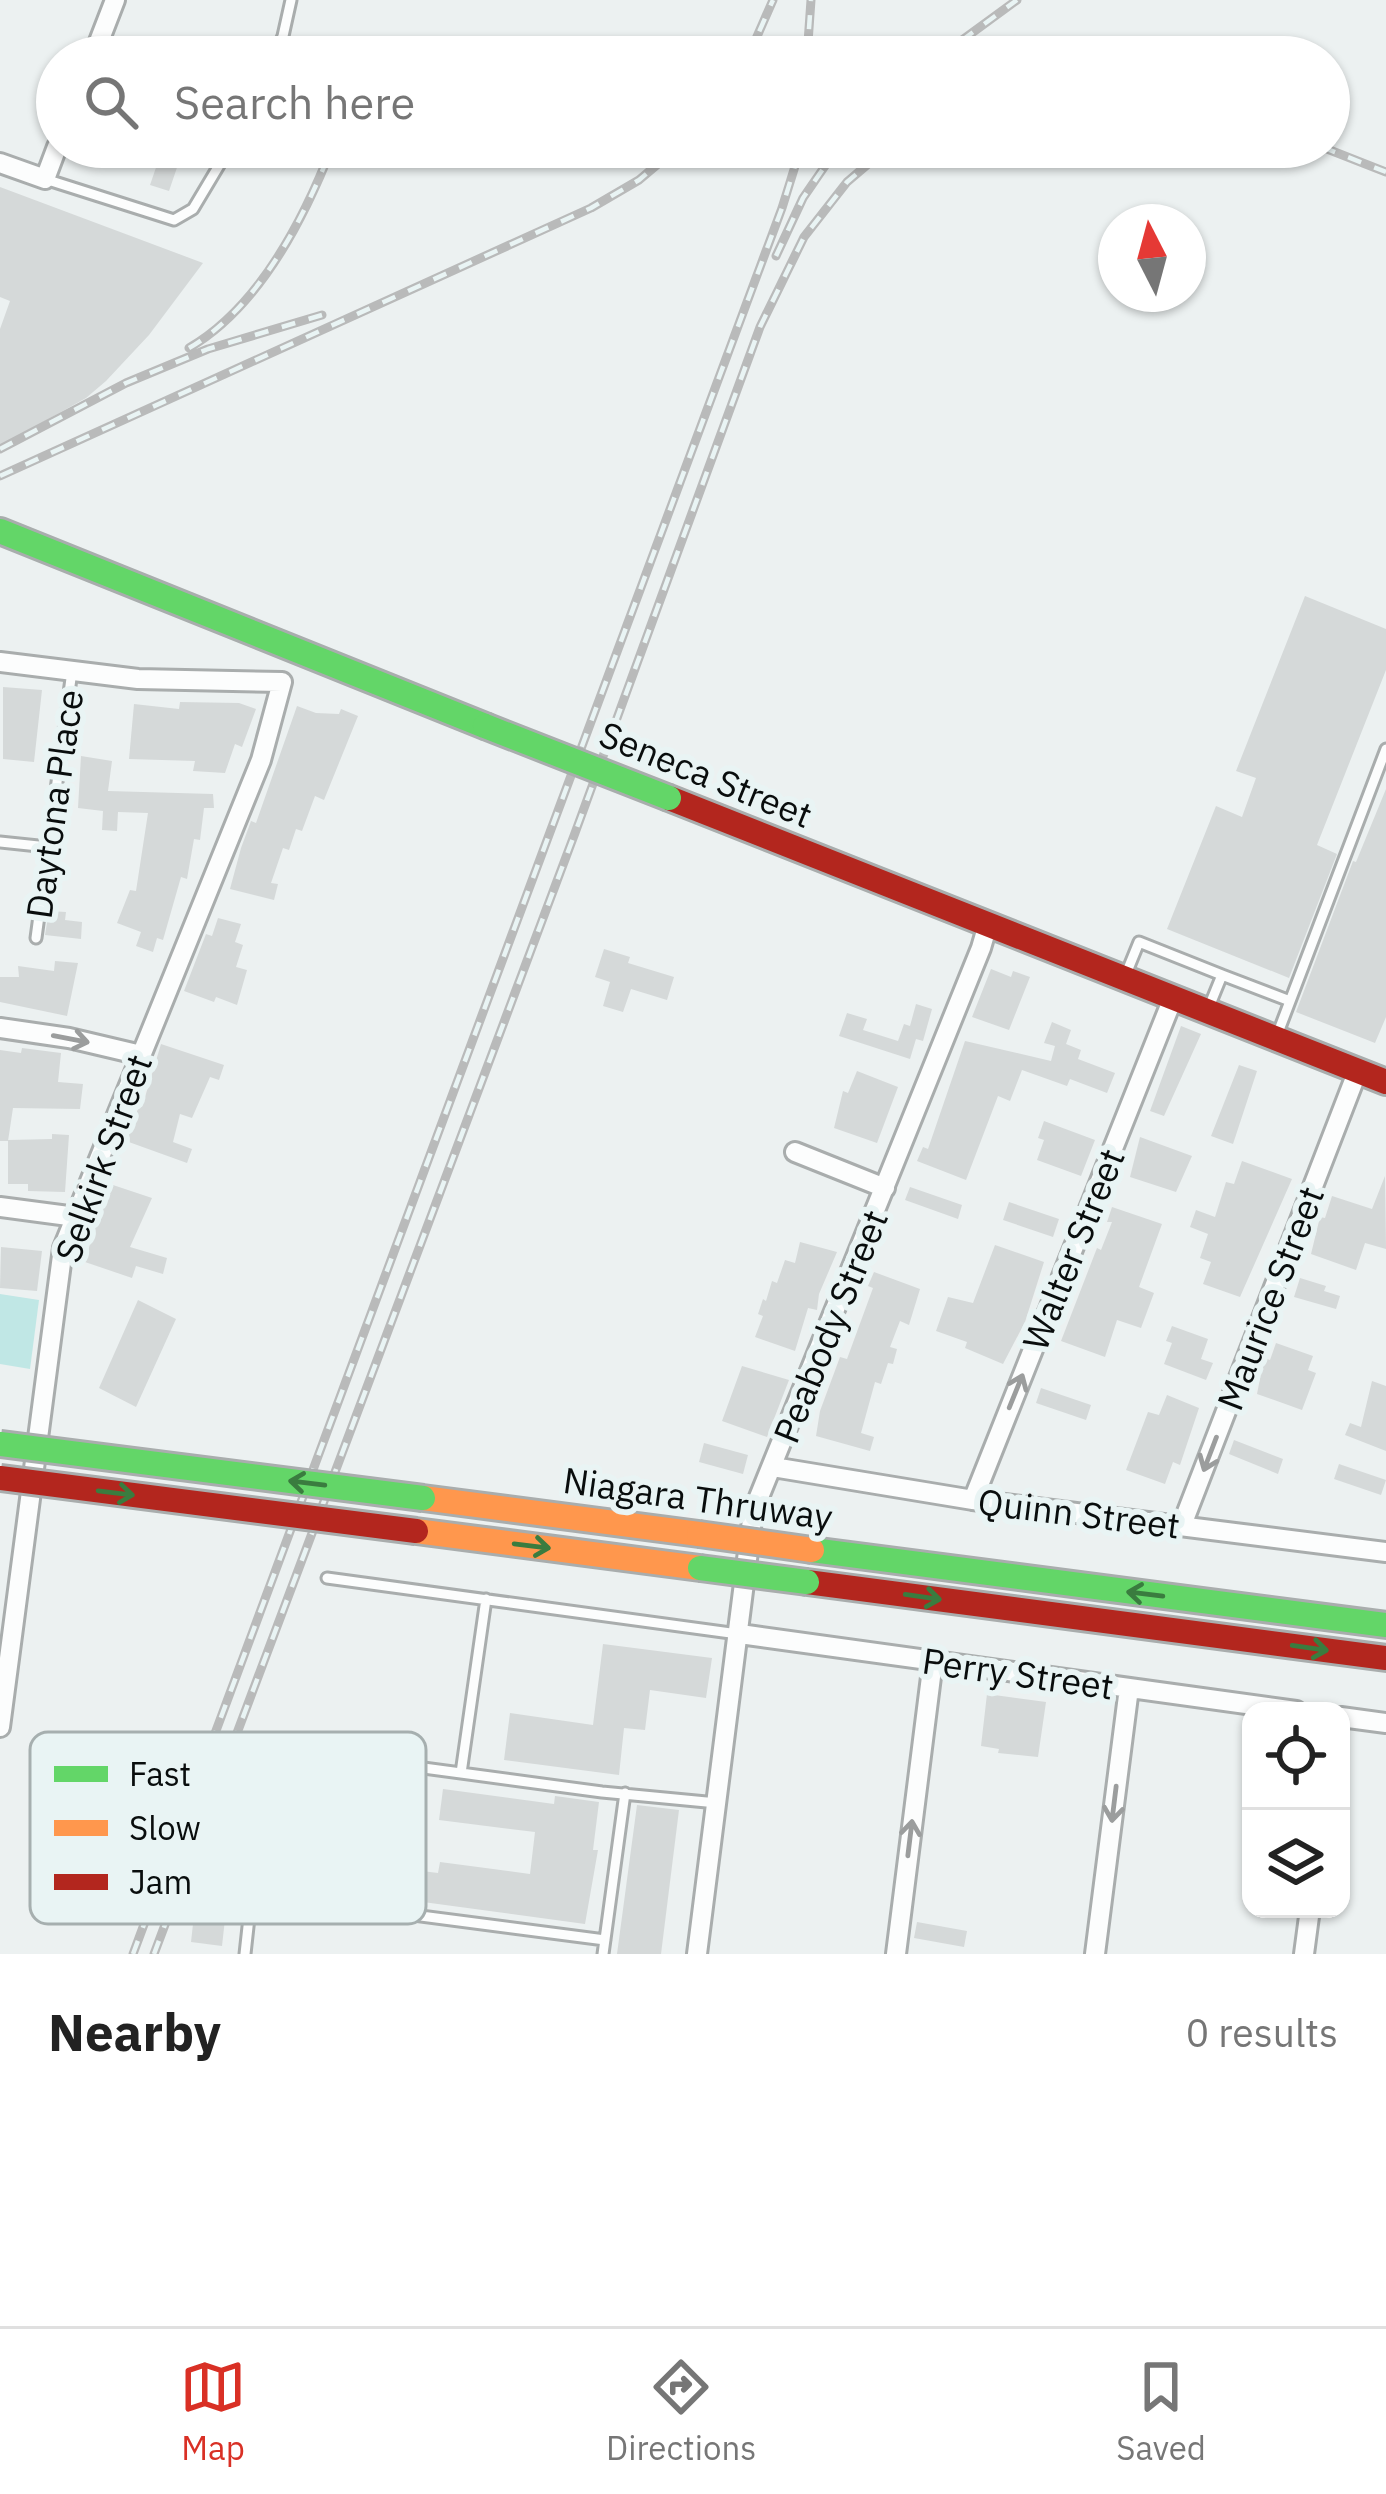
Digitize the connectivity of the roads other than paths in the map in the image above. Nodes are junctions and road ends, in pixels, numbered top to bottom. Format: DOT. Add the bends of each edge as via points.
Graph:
graph roads {
  1 [pos="116,0"];
  2 [pos="291,0"];
  3 [pos="101,36"];
  4 [pos="284,36"];
  5 [pos="0,163"];
  6 [pos="49,168"];
  7 [pos="217,168"];
  8 [pos="45,179"];
  9 [pos="0,532"];
  10 [pos="0,662"];
  11 [pos="72,671"];
  12 [pos="1386,749"];
  13 [pos="0,842"];
  14 [pos="48,847"];
  15 [pos="988,924"];
  16 [pos="36,938"];
  17 [pos="1222,975"];
  18 [pos="1124,979"];
  19 [pos="1173,998"];
  20 [pos="1290,1001"];
  21 [pos="1207,1012"];
  22 [pos="0,1028"];
  23 [pos="1276,1038"];
  24 [pos="141,1055"];
  25 [pos="1358,1070"];
  26 [pos="1386,1082"];
  27 [pos="795,1152"];
  28 [pos="885,1188"];
  29 [pos="0,1207"];
  30 [pos="76,1217"];
  31 [pos="0,1444"];
  32 [pos="773,1467"];
  33 [pos="0,1478"];
  34 [pos="973,1500"];
  35 [pos="1182,1526"];
  36 [pos="1385,1549"];
  37 [pos="327,1579"];
  38 [pos="486,1599"];
  39 [pos="1386,1625"];
  40 [pos="740,1634"];
  41 [pos="1386,1658"];
  42 [pos="933,1661"];
  43 [pos="1129,1688"];
  44 [pos="1242,1704"];
  45 [pos="1350,1718"];
  46 [pos="1386,1724"];
  47 [pos="0,1727"];
  48 [pos="426,1768"];
  49 [pos="461,1773"];
  50 [pos="625,1792"];
  51 [pos="717,1803"];
  52 [pos="426,1917"];
  53 [pos="1309,1918"];
  54 [pos="248,1924"];
  55 [pos="605,1940"];
  56 [pos="245,1954"];
  57 [pos="603,1954"];
  58 [pos="697,1954"];
  59 [pos="896,1954"];
  60 [pos="1095,1954"];
  61 [pos="1304,1954"];
  1 -- 3 [label="street"];
  2 -- 4 [label="lane"];
  5 -- 8 [label="street"];
  6 -- 8 [label="street"];
  7 -- 8 [label="lane" via="193,209 174,220"];
  9 -- 15 [label="main road, Seneca Street, bridge"];
  10 -- 11 [label="street"];
  11 -- 14 [label="lane, Daytona Place"];
  11 -- 24 [label="street, Selkirk Street" via="282,682 261,760"];
  12 -- 20 [label="lane"];
  13 -- 14 [label="lane"];
  14 -- 16 [label="lane, Daytona Place"];
  15 -- 18 [label="main road, Seneca Street"];
  15 -- 28 [label="street, Peabody Street"];
  17 -- 18 [label="lane" via="1139,942"];
  17 -- 20 [label="lane"];
  17 -- 21 [label="lane"];
  18 -- 19 [label="main road, Seneca Street"];
  19 -- 21 [label="main road, Seneca Street"];
  34 -- 19 [label="street, Walter Street, one-way"];
  20 -- 23 [label="lane"];
  21 -- 23 [label="main road, Seneca Street"];
  22 -- 24 [label="street, one-way"];
  23 -- 25 [label="main road, Seneca Street"];
  24 -- 30 [label="street, Selkirk Street"];
  25 -- 26 [label="main road, Seneca Street"];
  25 -- 35 [label="street, Maurice Street, one-way"];
  27 -- 28 [label="street"];
  28 -- 32 [label="street, Peabody Street"];
  29 -- 30 [label="street"];
  30 -- 47 [label="street, Selkirk Street" via="63,1248"];
  39 -- 31 [label="main road, Niagara Thruway, one-way, bridge"];
  32 -- 34 [label="street, Quinn Street"];
  32 -- 40 [label="street, Peabody Street" via="753,1512"];
  33 -- 41 [label="main road, Niagara Thruway, one-way, bridge"];
  34 -- 35 [label="street, Quinn Street"];
  35 -- 36 [label="street, Quinn Street"];
  37 -- 38 [label="lane"];
  38 -- 40 [label="lane"];
  38 -- 49 [label="lane"];
  40 -- 42 [label="street, Perry Street"];
  40 -- 51 [label="street, Peabody Street"];
  42 -- 43 [label="street, Perry Street"];
  59 -- 42 [label="street, one-way"];
  43 -- 44 [label="street, Perry Street"];
  43 -- 60 [label="street, one-way"];
  45 -- 46 [label="street"];
  48 -- 49 [label="lane"];
  49 -- 50 [label="lane"];
  50 -- 51 [label="lane"];
  50 -- 55 [label="lane"];
  51 -- 58 [label="street, Peabody Street"];
  52 -- 55 [label="lane"];
  53 -- 61 [label="street"];
  54 -- 56 [label="lane"];
  55 -- 57 [label="lane"];
}
